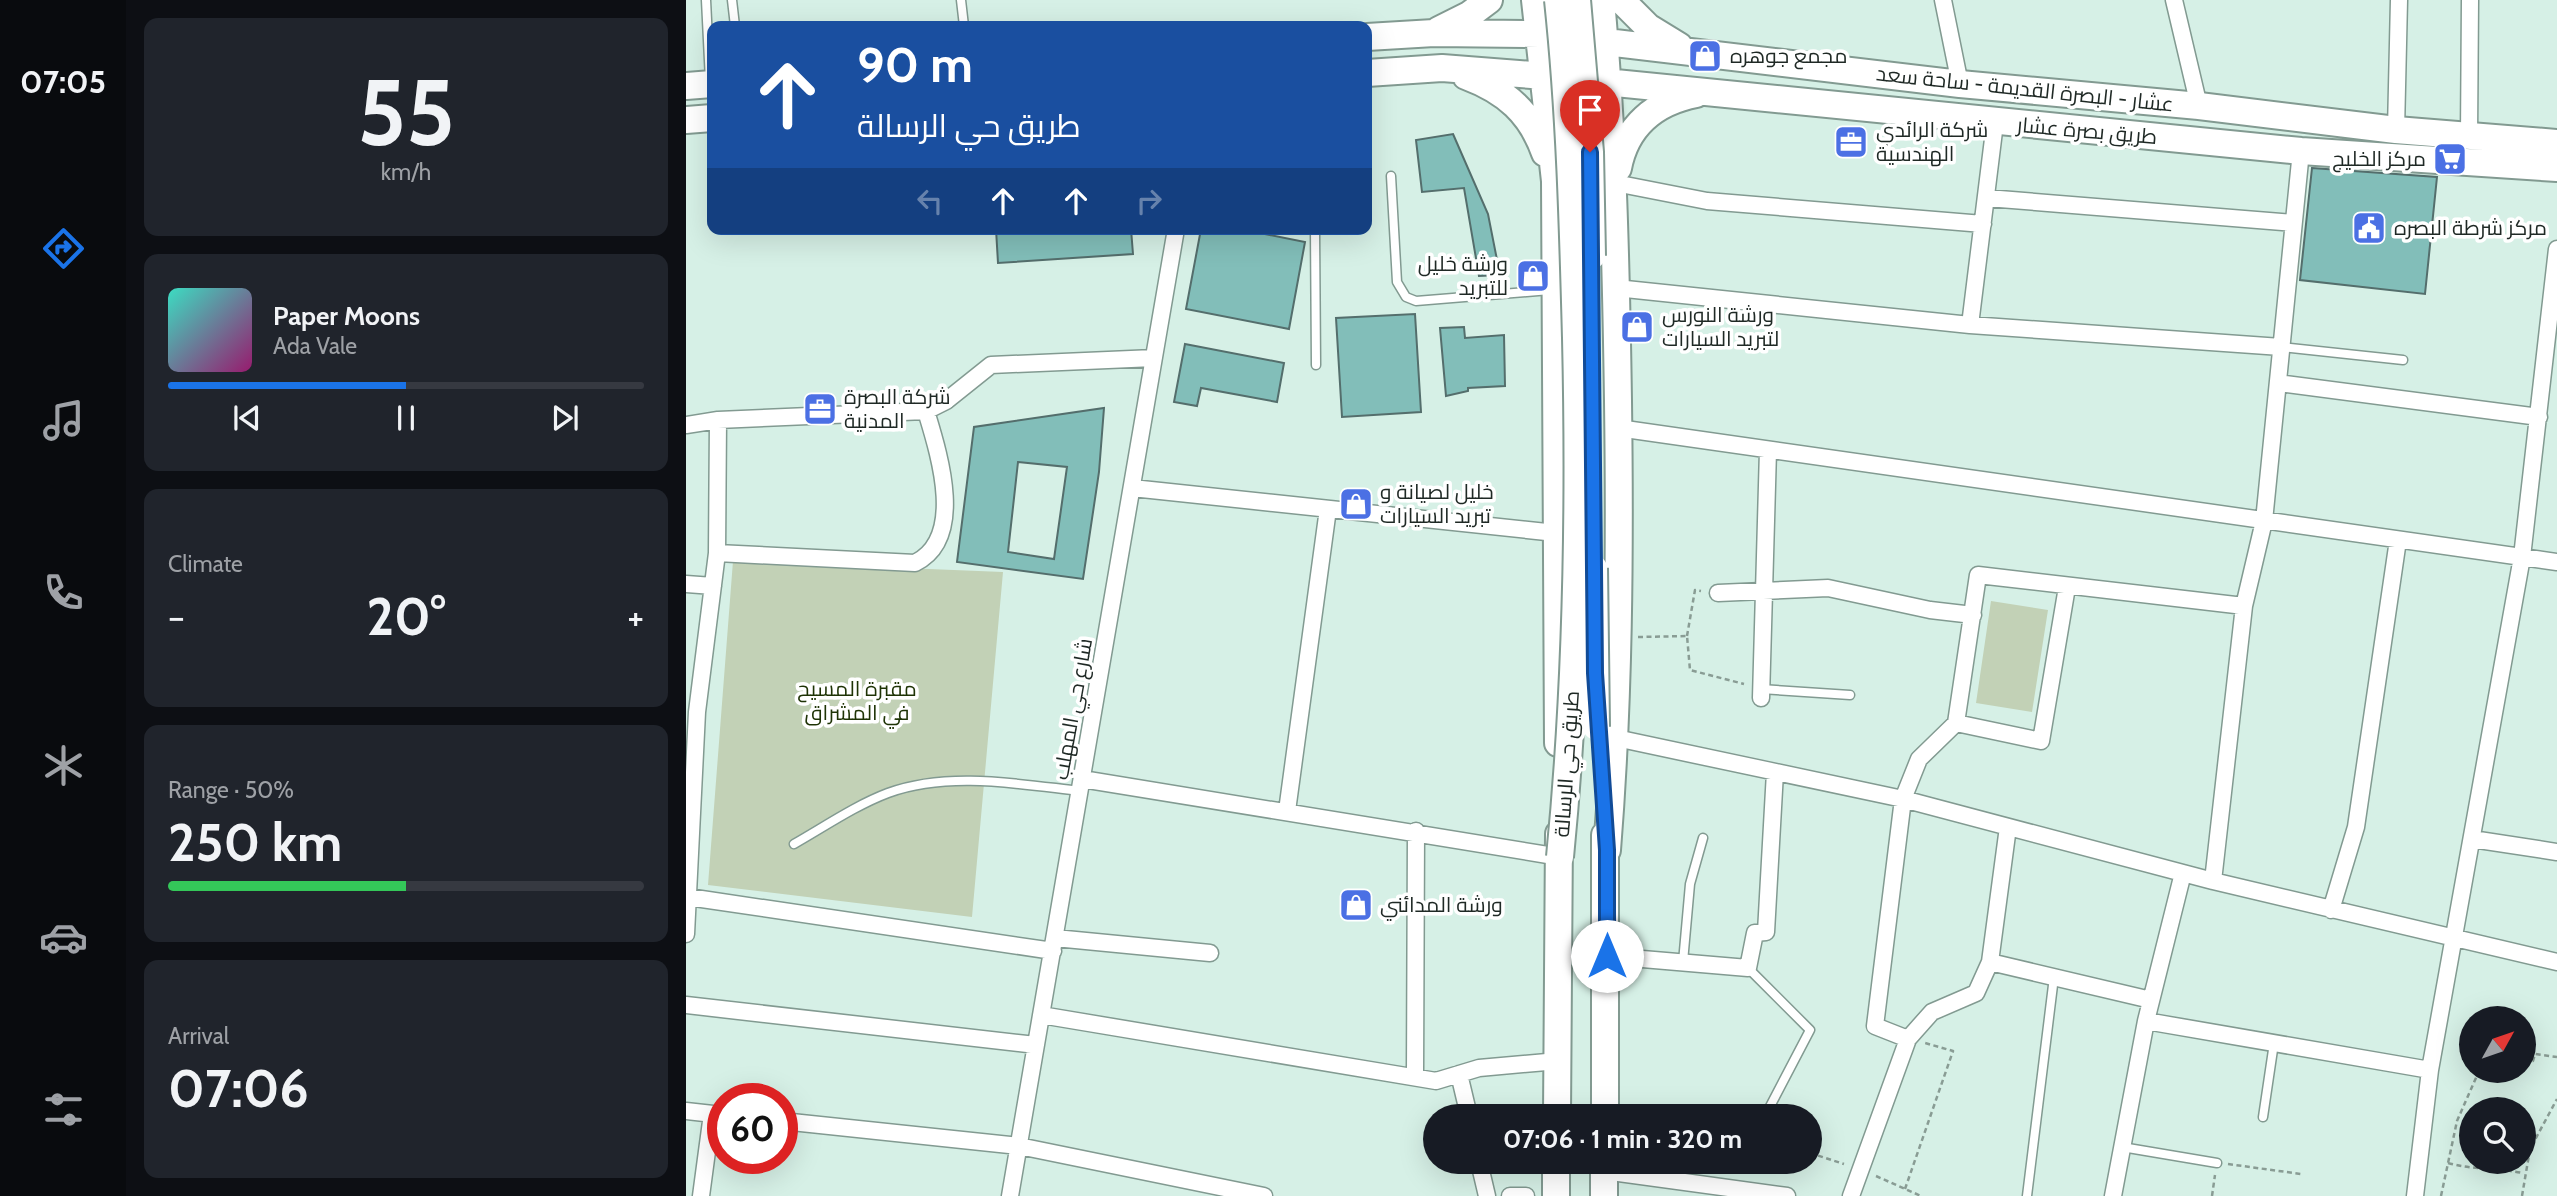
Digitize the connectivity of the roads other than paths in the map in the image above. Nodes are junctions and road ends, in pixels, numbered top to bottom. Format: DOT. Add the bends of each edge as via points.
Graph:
graph roads {
  1 [pos="706,0"];
  2 [pos="732,0"];
  3 [pos="961,0"];
  4 [pos="1489,0"];
  5 [pos="1535,0"];
  6 [pos="1558,0"];
  7 [pos="1577,0"];
  8 [pos="1601,0"];
  9 [pos="1621,0"];
  10 [pos="1943,0"];
  11 [pos="2174,0"];
  12 [pos="2399,0"];
  13 [pos="2470,0"];
  14 [pos="734,21"];
  15 [pos="963,21"];
  16 [pos="1434,33"];
  17 [pos="1539,34"];
  18 [pos="1372,37"];
  19 [pos="1605,41"];
  20 [pos="1693,53"];
  21 [pos="1441,68"];
  22 [pos="1372,74"];
  23 [pos="1545,76"];
  24 [pos="1608,82"];
  25 [pos="1960,84"];
  26 [pos="703,85"];
  27 [pos="1714,91"];
  28 [pos="2199,106"];
  29 [pos="707,118"];
  30 [pos="686,120"];
  31 [pos="1995,123"];
  32 [pos="2396,130"];
  33 [pos="2469,136"];
  34 [pos="2557,142"];
  35 [pos="2301,151"];
  36 [pos="2557,168"];
  37 [pos="1391,176"];
  38 [pos="1555,181"];
  39 [pos="1615,183"];
  40 [pos="1987,198"];
  41 [pos="2293,223"];
  42 [pos="1983,224"];
  43 [pos="1175,235"];
  44 [pos="1315,235"];
  45 [pos="2557,249"];
  46 [pos="1616,288"];
  47 [pos="1557,289"];
  48 [pos="2555,297"];
  49 [pos="1970,325"];
  50 [pos="2281,347"];
  51 [pos="1154,358"];
  52 [pos="2403,360"];
  53 [pos="1316,365"];
  54 [pos="2278,383"];
  55 [pos="926,411"];
  56 [pos="2539,417"];
  57 [pos="718,420"];
  58 [pos="686,425"];
  59 [pos="1618,428"];
  60 [pos="1768,450"];
  61 [pos="1132,488"];
  62 [pos="1328,509"];
  63 [pos="2264,521"];
  64 [pos="1556,533"];
  65 [pos="2398,540"];
  66 [pos="717,553"];
  67 [pos="2522,557"];
  68 [pos="2557,562"];
  69 [pos="686,584"];
  70 [pos="713,586"];
  71 [pos="2067,587"];
  72 [pos="1763,590"];
  73 [pos="1718,593"];
  74 [pos="2245,606"];
  75 [pos="1973,615"];
  76 [pos="1761,694"];
  77 [pos="1850,695"];
  78 [pos="692,712"];
  79 [pos="1956,723"];
  80 [pos="1606,733"];
  81 [pos="1775,772"];
  82 [pos="1081,785"];
  83 [pos="1903,799"];
  84 [pos="1287,811"];
  85 [pos="2008,827"];
  86 [pos="1416,831"];
  87 [pos="1703,838"];
  88 [pos="2472,839"];
  89 [pos="794,844"];
  90 [pos="2557,852"];
  91 [pos="1560,857"];
  92 [pos="2183,873"];
  93 [pos="2213,881"];
  94 [pos="688,897"];
  95 [pos="2331,910"];
  96 [pos="686,934"];
  97 [pos="2455,940"];
  98 [pos="1054,944"];
  99 [pos="1210,953"];
  100 [pos="1607,956"];
  101 [pos="1683,962"];
  102 [pos="1990,962"];
  103 [pos="2557,962"];
  104 [pos="1748,968"];
  105 [pos="2054,977"];
  106 [pos="2151,1000"];
  107 [pos="686,1005"];
  108 [pos="1041,1014"];
  109 [pos="2146,1021"];
  110 [pos="1908,1039"];
  111 [pos="2274,1043"];
  112 [pos="1036,1045"];
  113 [pos="1558,1061"];
  114 [pos="2430,1070"];
  115 [pos="1459,1074"];
  116 [pos="1415,1075"];
  117 [pos="1466,1104"];
  118 [pos="1557,1104"];
  119 [pos="1605,1104"];
  120 [pos="1771,1104"];
  121 [pos="686,1111"];
  122 [pos="707,1113"];
  123 [pos="2263,1117"];
  124 [pos="798,1123"];
  125 [pos="1019,1146"];
  126 [pos="2122,1147"];
  127 [pos="2217,1163"];
  128 [pos="707,1167"];
  129 [pos="1482,1174"];
  130 [pos="1556,1174"];
  131 [pos="1604,1176"];
  132 [pos="701,1196"];
  133 [pos="1010,1196"];
  134 [pos="1264,1196"];
  135 [pos="1487,1196"];
  136 [pos="1510,1196"];
  137 [pos="1526,1196"];
  138 [pos="1556,1196"];
  139 [pos="1787,1196"];
  140 [pos="1851,1196"];
  141 [pos="2026,1196"];
  142 [pos="2113,1196"];
  143 [pos="2415,1196"];
  1 -- 26 [label="lane"];
  2 -- 14 [label="lane"];
  3 -- 15 [label="lane"];
  4 -- 16 [label="main road"];
  5 -- 17 [label="main road, طريق حي الرسالة"];
  6 -- 91 [label="main road, طريق حي الرسالة, bridge" via="1573,173 1578,406 1572,742"];
  7 -- 80 [label="main road, طريق حي الرسالة, bridge" via="1592,206"];
  8 -- 19 [label="main road"];
  9 -- 20 [label="main road" via="1648,27"];
  10 -- 25 [label="street"];
  11 -- 28 [label="street"];
  12 -- 32 [label="street"];
  13 -- 33 [label="street"];
  16 -- 17 [label="main road, عشار - البصرة القديمة - ساحة سعد"];
  16 -- 18 [label="main road, عشار - البصرة القديمة - ساحة سعد"];
  17 -- 19 [label="main road, عشار - البصرة القديمة - ساحة سعد"];
  17 -- 23 [label="main road, طريق حي الرسالة"];
  19 -- 20 [label="main road, عشار - البصرة القديمة - ساحة سعد"];
  19 -- 24 [label="main road"];
  20 -- 25 [label="main road, عشار - البصرة القديمة - ساحة سعد"];
  21 -- 22 [label="main road, طريق بصرة عشار"];
  21 -- 23 [label="main road, طريق بصرة عشار"];
  21 -- 38 [label="main road" via="1496,89 1520,107 1536,131"];
  23 -- 24 [label="main road, طريق بصرة عشار"];
  23 -- 38 [label="main road, طريق حي الرسالة"];
  24 -- 27 [label="main road, طريق بصرة عشار"];
  24 -- 39 [label="main road"];
  25 -- 28 [label="main road, عشار - البصرة القديمة - ساحة سعد"];
  27 -- 31 [label="main road, طريق بصرة عشار"];
  27 -- 39 [label="main road" via="1676,98 1646,117 1624,145"];
  28 -- 32 [label="main road, عشار - البصرة القديمة - ساحة سعد"];
  29 -- 30 [label="main road"];
  31 -- 35 [label="main road, طريق بصرة عشار"];
  31 -- 40 [label="street"];
  32 -- 33 [label="main road, عشار - البصرة القديمة - ساحة سعد"];
  33 -- 34 [label="main road, عشار - البصرة القديمة - ساحة سعد"];
  35 -- 36 [label="main road, طريق بصرة عشار"];
  35 -- 41 [label="street"];
  37 -- 47 [label="lane" via="1396,282 1406,297 1416,301"];
  38 -- 47 [label="main road, طريق حي الرسالة"];
  39 -- 42 [label="street" via="1707,201"];
  39 -- 46 [label="main road"];
  40 -- 41 [label="street"];
  40 -- 42 [label="street"];
  41 -- 50 [label="street"];
  42 -- 49 [label="street"];
  43 -- 51 [label="street, شارع حي المهلب"];
  44 -- 53 [label="lane"];
  45 -- 48 [label="street"];
  46 -- 49 [label="street"];
  46 -- 59 [label="main road"];
  47 -- 64 [label="main road, طريق حي الرسالة"];
  48 -- 56 [label="street"];
  49 -- 50 [label="street"];
  50 -- 52 [label="lane"];
  50 -- 54 [label="street"];
  51 -- 55 [label="street" via="991,365"];
  51 -- 61 [label="street, شارع حي المهلب"];
  54 -- 56 [label="street"];
  54 -- 63 [label="street"];
  55 -- 57 [label="street"];
  55 -- 66 [label="street" via="942,463 943,531 927,557 915,563"];
  56 -- 67 [label="street"];
  57 -- 58 [label="street"];
  57 -- 66 [label="street"];
  59 -- 60 [label="street"];
  59 -- 80 [label="main road" via="1617,638"];
  60 -- 63 [label="street"];
  60 -- 72 [label="street"];
  61 -- 62 [label="street"];
  61 -- 82 [label="street, شارع حي المهلب"];
  62 -- 64 [label="street"];
  62 -- 84 [label="street"];
  63 -- 65 [label="street"];
  63 -- 74 [label="street"];
  64 -- 91 [label="main road, طريق حي الرسالة"];
  65 -- 67 [label="street"];
  65 -- 95 [label="street" via="2356,827"];
  66 -- 70 [label="street"];
  67 -- 68 [label="street"];
  67 -- 88 [label="street"];
  69 -- 70 [label="street"];
  70 -- 78 [label="street"];
  71 -- 74 [label="street"];
  71 -- 75 [label="street" via="1979,575"];
  71 -- 79 [label="street" via="2041,741"];
  72 -- 73 [label="street"];
  72 -- 75 [label="street" via="1828,588"];
  72 -- 76 [label="street"];
  74 -- 93 [label="street"];
  75 -- 79 [label="street"];
  76 -- 77 [label="lane"];
  78 -- 94 [label="street"];
  79 -- 83 [label="street" via="1919,759"];
  80 -- 81 [label="street"];
  80 -- 100 [label="main road"];
  81 -- 83 [label="street"];
  81 -- 104 [label="street" via="1766,932 1755,933"];
  82 -- 84 [label="street"];
  82 -- 89 [label="lane" via="923,783 887,794"];
  82 -- 98 [label="street, شارع حي المهلب"];
  83 -- 85 [label="street"];
  83 -- 110 [label="street" via="1875,1026"];
  84 -- 86 [label="street"];
  85 -- 92 [label="street"];
  85 -- 102 [label="street"];
  86 -- 91 [label="street"];
  86 -- 116 [label="street"];
  87 -- 101 [label="lane" via="1690,884"];
  88 -- 90 [label="street"];
  88 -- 97 [label="street"];
  91 -- 113 [label="main road, طريق حي الرسالة"];
  92 -- 93 [label="street"];
  92 -- 106 [label="street"];
  93 -- 95 [label="street"];
  94 -- 96 [label="street"];
  94 -- 98 [label="street"];
  95 -- 97 [label="street"];
  97 -- 103 [label="street"];
  97 -- 114 [label="street"];
  98 -- 99 [label="street"];
  98 -- 108 [label="street, شارع حي المهلب"];
  100 -- 101 [label="street"];
  100 -- 119 [label="main road"];
  101 -- 104 [label="street"];
  102 -- 105 [label="street"];
  102 -- 110 [label="street" via="1976,993 1932,1012"];
  104 -- 120 [label="lane" via="1811,1030"];
  105 -- 106 [label="street"];
  105 -- 141 [label="lane"];
  106 -- 109 [label="street"];
  107 -- 112 [label="street"];
  108 -- 112 [label="street, شارع حي المهلب"];
  108 -- 116 [label="street"];
  109 -- 111 [label="street"];
  109 -- 126 [label="street"];
  110 -- 140 [label="street"];
  111 -- 114 [label="street"];
  111 -- 123 [label="lane"];
  112 -- 125 [label="street, شارع حي المهلب"];
  113 -- 115 [label="street"];
  113 -- 118 [label="main road, طريق حي الرسالة"];
  114 -- 143 [label="street"];
  115 -- 116 [label="street" via="1436,1081"];
  115 -- 117 [label="street"];
  121 -- 122 [label="street"];
  124 -- 125 [label="street"];
  125 -- 133 [label="street, شارع حي المهلب"];
  125 -- 134 [label="street"];
  126 -- 127 [label="lane"];
  126 -- 142 [label="street"];
  128 -- 132 [label="street"];
  129 -- 135 [label="street"];
  130 -- 138 [label="main road"];
  131 -- 139 [label="street"];
  136 -- 137 [label="street"];
}
